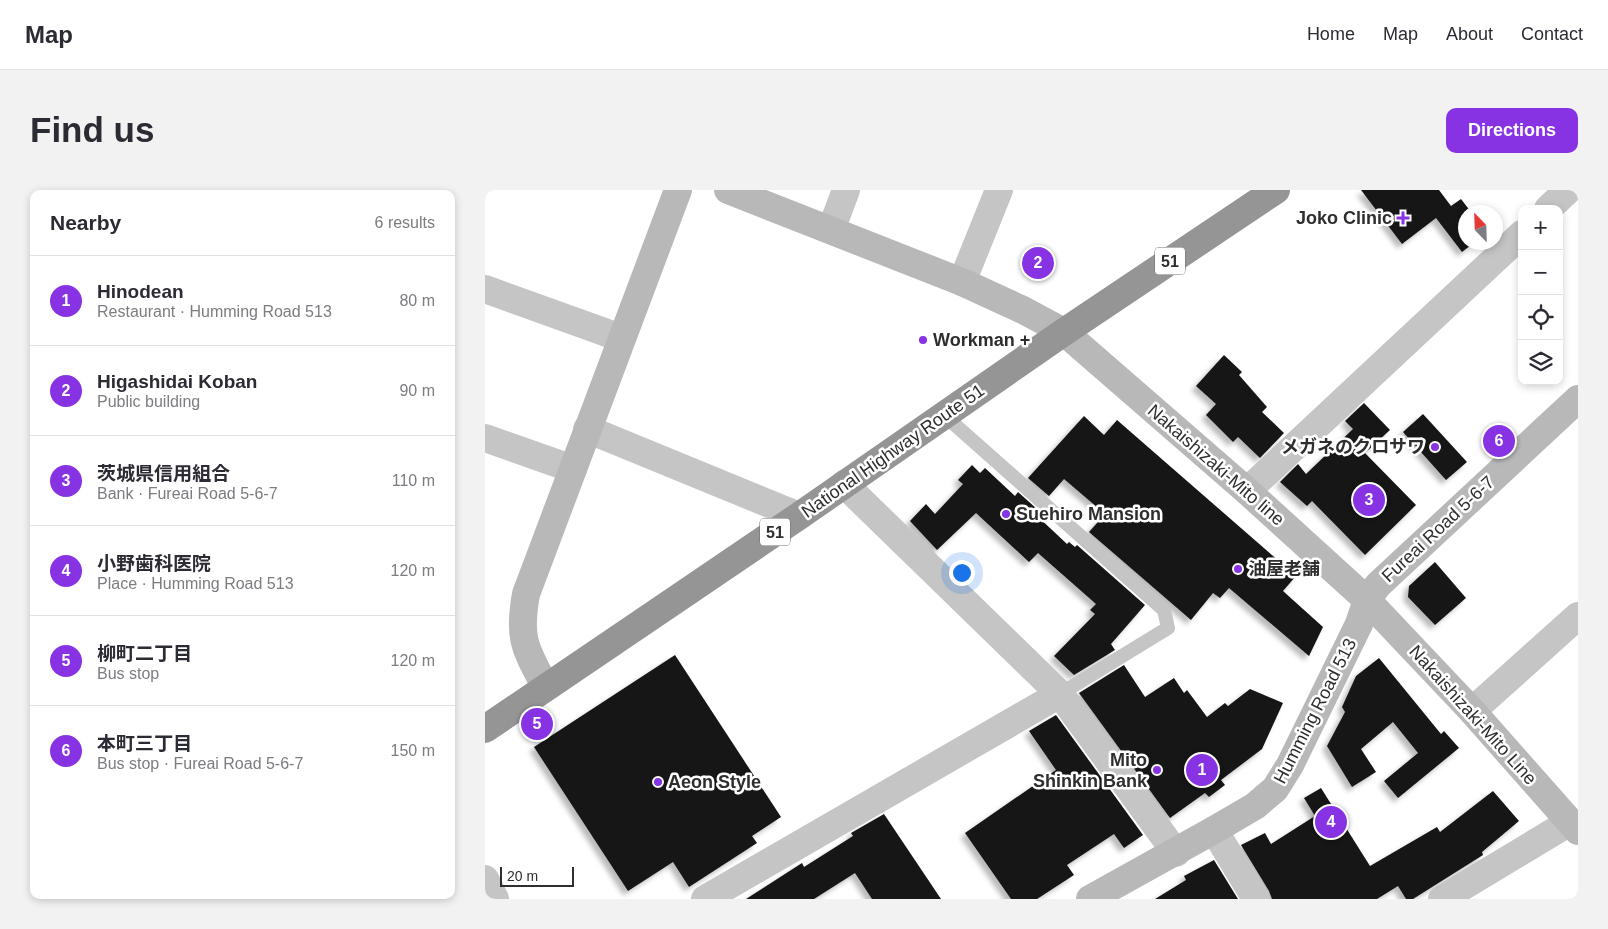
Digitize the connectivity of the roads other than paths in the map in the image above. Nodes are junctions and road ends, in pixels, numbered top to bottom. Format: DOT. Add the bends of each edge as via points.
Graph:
graph roads {
  1 [pos="678,190"];
  2 [pos="729,190"];
  3 [pos="846,190"];
  4 [pos="999,190"];
  5 [pos="1276,190"];
  6 [pos="1568,190"];
  7 [pos="1552,205"];
  8 [pos="831,230"];
  9 [pos="1518,238"];
  10 [pos="961,282"];
  11 [pos="485,289"];
  12 [pos="1064,332"];
  13 [pos="621,338"];
  14 [pos="1578,399"];
  15 [pos="945,416"];
  16 [pos="587,430"];
  17 [pos="485,438"];
  18 [pos="573,469"];
  19 [pos="844,484"];
  20 [pos="1247,491"];
  21 [pos="799,516"];
  22 [pos="1367,600"];
  23 [pos="1578,616"];
  24 [pos="545,686"];
  25 [pos="1060,694"];
  26 [pos="1472,711"];
  27 [pos="485,729"];
  28 [pos="1575,822"];
  29 [pos="1214,830"];
  30 [pos="1176,853"];
  31 [pos="485,879"];
  32 [pos="495,899"];
  33 [pos="705,899"];
  34 [pos="1090,899"];
  35 [pos="1256,899"];
  36 [pos="1442,899"];
  1 -- 13 [label="street"];
  2 -- 8 [label="street, Nakaishizaki-Mito line"];
  3 -- 8 [label="street"];
  4 -- 10 [label="street"];
  5 -- 12 [label="highway, National Highway Route 51 / 51"];
  6 -- 7 [label="street"];
  8 -- 10 [label="street, Nakaishizaki-Mito line"];
  9 -- 20 [label="street"];
  10 -- 12 [label="street, Nakaishizaki-Mito line"];
  11 -- 13 [label="street"];
  12 -- 15 [label="highway, National Highway Route 51 / 51"];
  12 -- 20 [label="street, Nakaishizaki-Mito line"];
  13 -- 16 [label="street"];
  14 -- 22 [label="street, Fureai Road 5-6-7" via="1391,571"];
  15 -- 19 [label="highway, National Highway Route 51 / 51"];
  15 -- 25 [label="lane" via="1164,610 1168,628"];
  16 -- 18 [label="street"];
  16 -- 21 [label="street"];
  17 -- 18 [label="street"];
  18 -- 24 [label="street" via="526,594 521,622 523,638"];
  19 -- 21 [label="highway, National Highway Route 51 / 51"];
  19 -- 25 [label="street"];
  20 -- 22 [label="street, Nakaishizaki-Mito line"];
  21 -- 24 [label="highway, National Highway Route 51 / 51"];
  22 -- 26 [label="street, Nakaishizaki-Mito Line"];
  22 -- 29 [label="street, Humming Road 513" via="1355,633 1275,789 1255,806"];
  23 -- 26 [label="street"];
  24 -- 27 [label="highway, National Highway Route 51 / 51"];
  25 -- 30 [label="street"];
  25 -- 33 [label="street"];
  26 -- 28 [label="street, Nakaishizaki-Mito Line"];
  28 -- 36 [label="street"];
  29 -- 30 [label="street, Humming Road 513"];
  29 -- 35 [label="street"];
  30 -- 34 [label="street, Humming Road 513"];
  31 -- 32 [label="street"];
}
